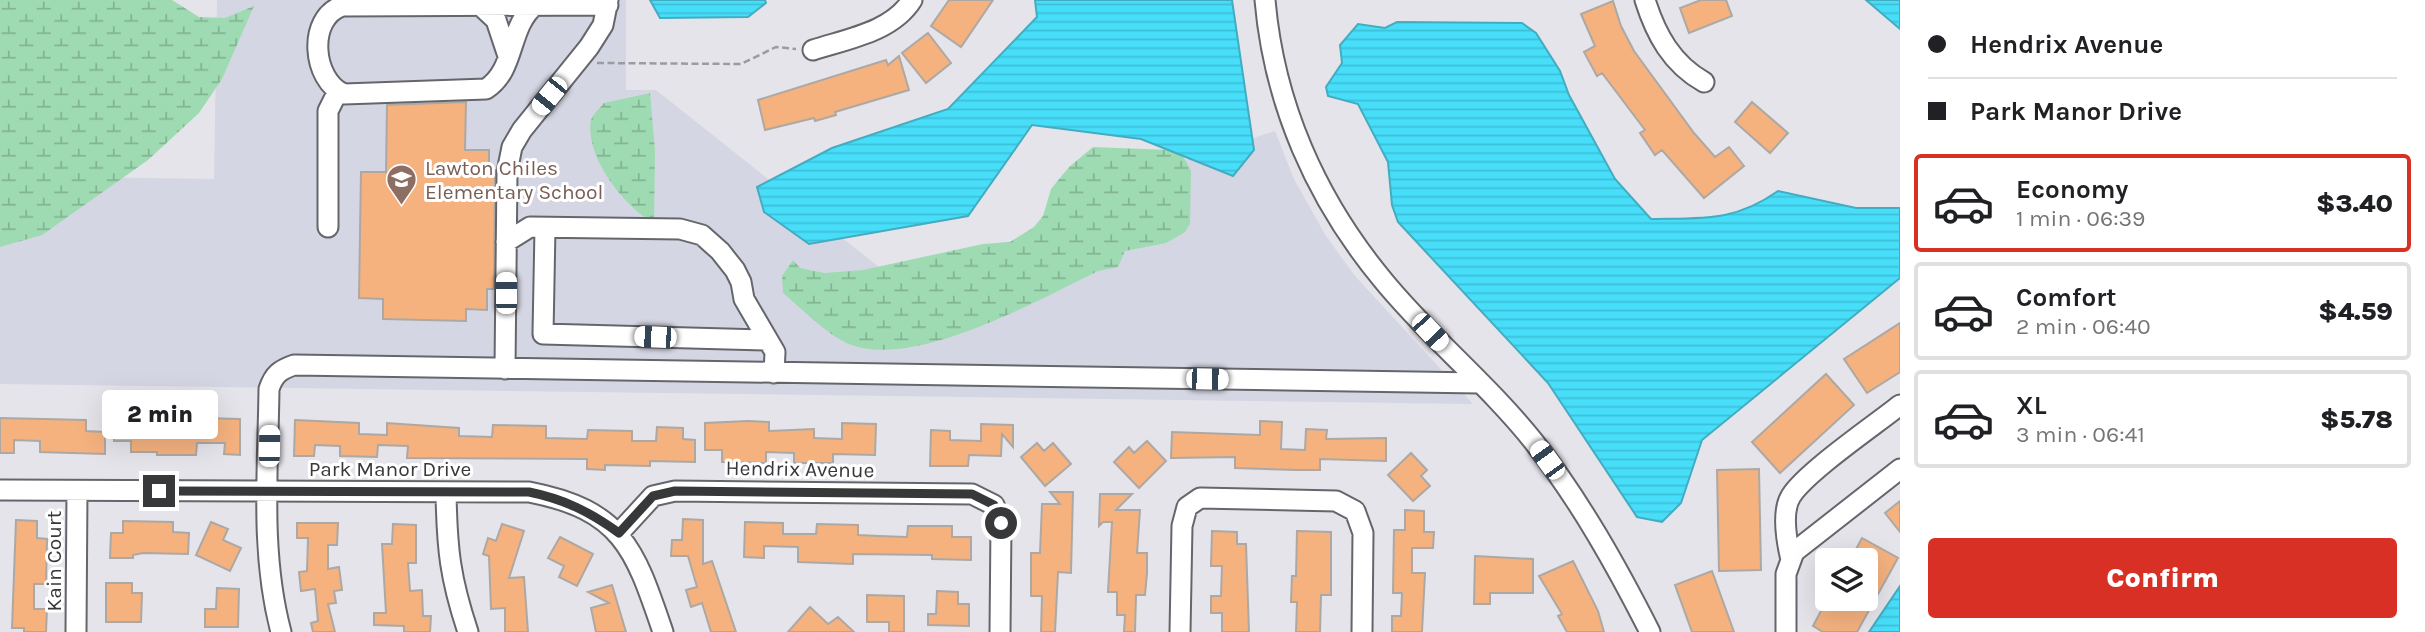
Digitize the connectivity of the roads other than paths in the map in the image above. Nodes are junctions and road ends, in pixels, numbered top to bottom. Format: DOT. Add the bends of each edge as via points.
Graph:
graph roads {
  1 [pos="912,0"];
  2 [pos="1265,0"];
  3 [pos="1645,0"];
  4 [pos="608,2"];
  5 [pos="480,5"];
  6 [pos="535,5"];
  7 [pos="813,50"];
  8 [pos="508,56"];
  9 [pos="1704,82"];
  10 [pos="338,91"];
  11 [pos="507,205"];
  12 [pos="328,227"];
  13 [pos="537,227"];
  14 [pos="506,242"];
  15 [pos="767,340"];
  16 [pos="505,369"];
  17 [pos="774,373"];
  18 [pos="1479,383"];
  19 [pos="1900,405"];
  20 [pos="1900,469"];
  21 [pos="0,490"];
  22 [pos="77,491"];
  23 [pos="268,491"];
  24 [pos="446,493"];
  25 [pos="619,533"];
  26 [pos="1791,560"];
  27 [pos="76,632"];
  28 [pos="281,632"];
  29 [pos="468,632"];
  30 [pos="663,632"];
  31 [pos="1000,632"];
  32 [pos="1180,632"];
  33 [pos="1362,632"];
  34 [pos="1650,632"];
  35 [pos="1786,632"];
  1 -- 7 [label="street" via="906,10 876,30"];
  2 -- 18 [label="street" via="1276,72 1291,120 1334,213 1382,280"];
  3 -- 9 [label="street" via="1654,28 1684,70"];
  4 -- 6 [label="street"];
  4 -- 11 [label="street" via="603,25 512,147"];
  5 -- 6 [label="street"];
  5 -- 8 [label="street" via="496,20"];
  5 -- 10 [label="street" via="334,9 318,41 322,68"];
  6 -- 8 [label="street" via="520,20"];
  8 -- 10 [label="street" via="499,79 481,90"];
  10 -- 12 [label="street" via="328,111"];
  11 -- 13 [label="street"];
  11 -- 14 [label="street"];
  13 -- 14 [label="street"];
  13 -- 15 [label="street" via="680,229 702,236 735,270 744,299"];
  13 -- 15 [label="street" via="543,334"];
  14 -- 16 [label="street"];
  15 -- 17 [label="street" via="775,352"];
  16 -- 17 [label="street"];
  16 -- 23 [label="street" via="294,365 281,370 270,389"];
  17 -- 18 [label="street"];
  18 -- 34 [label="street" via="1532,441 1575,500 1613,559"];
  19 -- 26 [label="street" via="1790,497 1786,521"];
  20 -- 26 [label="street" via="1794,552"];
  21 -- 22 [label="street, Park Manor Drive"];
  22 -- 23 [label="street, Park Manor Drive"];
  22 -- 27 [label="street, Kain Court"];
  23 -- 24 [label="street, Park Manor Drive"];
  23 -- 28 [label="street" via="267,560"];
  24 -- 25 [label="street, Park Manor Drive" via="529,492 558,497 592,513"];
  24 -- 29 [label="street" via="447,551"];
  25 -- 30 [label="street, Park Manor Drive" via="640,565"];
  25 -- 31 [label="street, Hendrix Avenue" via="653,496 675,491 972,494 994,505 1001,523"];
  26 -- 35 [label="street" via="1786,573"];
  32 -- 33 [label="street" via="1182,526 1187,507 1199,498 1336,501 1355,511 1363,533"];
}
